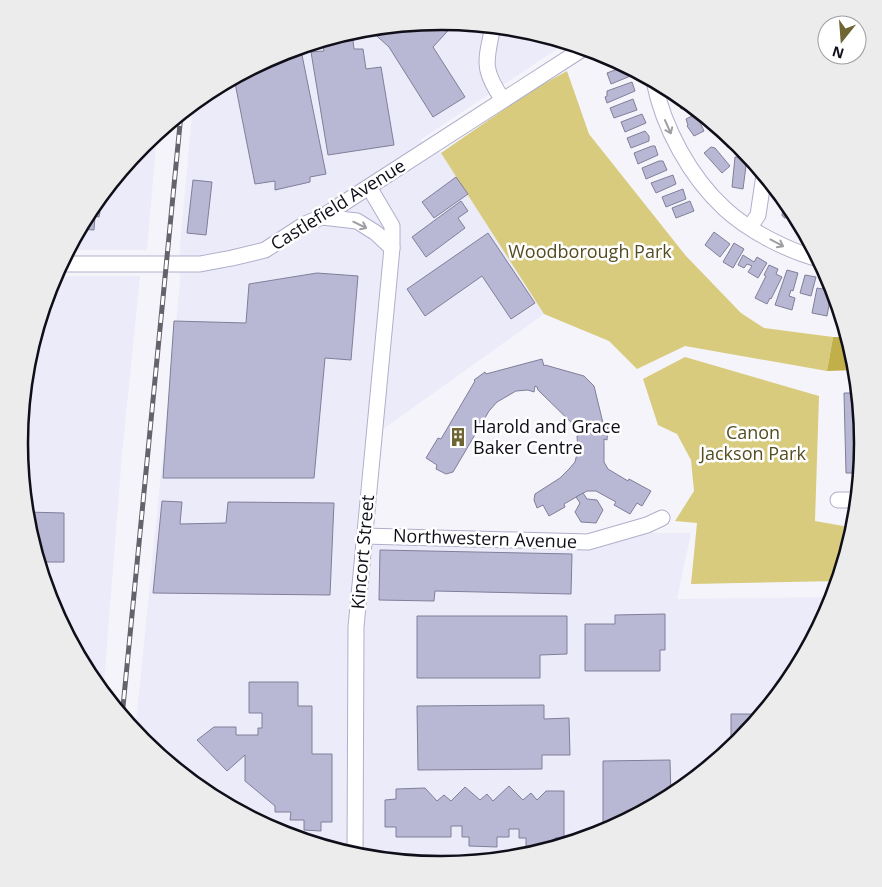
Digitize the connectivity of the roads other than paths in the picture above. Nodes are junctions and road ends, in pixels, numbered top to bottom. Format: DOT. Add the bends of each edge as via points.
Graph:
graph roads {
  1 [pos="491,34"];
  2 [pos="576,53"];
  3 [pos="656,91"];
  4 [pos="503,100"];
  5 [pos="763,184"];
  6 [pos="369,187"];
  7 [pos="322,217"];
  8 [pos="750,227"];
  9 [pos="392,248"];
  10 [pos="809,255"];
  11 [pos="69,264"];
  12 [pos="838,500"];
  13 [pos="851,500"];
  14 [pos="662,518"];
  15 [pos="364,536"];
  16 [pos="355,848"];
  1 -- 4 [label="street" via="487,69"];
  2 -- 4 [label="street, Castlefield Avenue"];
  3 -- 8 [label="street, one-way" via="676,145 696,176 725,210"];
  4 -- 6 [label="street, Castlefield Avenue"];
  5 -- 8 [label="street" via="758,215"];
  6 -- 7 [label="street, Castlefield Avenue"];
  6 -- 9 [label="street, Kincort Street" via="392,226"];
  7 -- 9 [label="street, one-way" via="357,221"];
  7 -- 11 [label="street, Castlefield Avenue" via="265,250 200,264"];
  8 -- 10 [label="street, one-way" via="779,244"];
  9 -- 15 [label="street, Kincort Street"];
  12 -- 13 [label="street"];
  14 -- 15 [label="street, Northwestern Avenue" via="588,542"];
  15 -- 16 [label="street, Kincort Street" via="356,627"];
}
